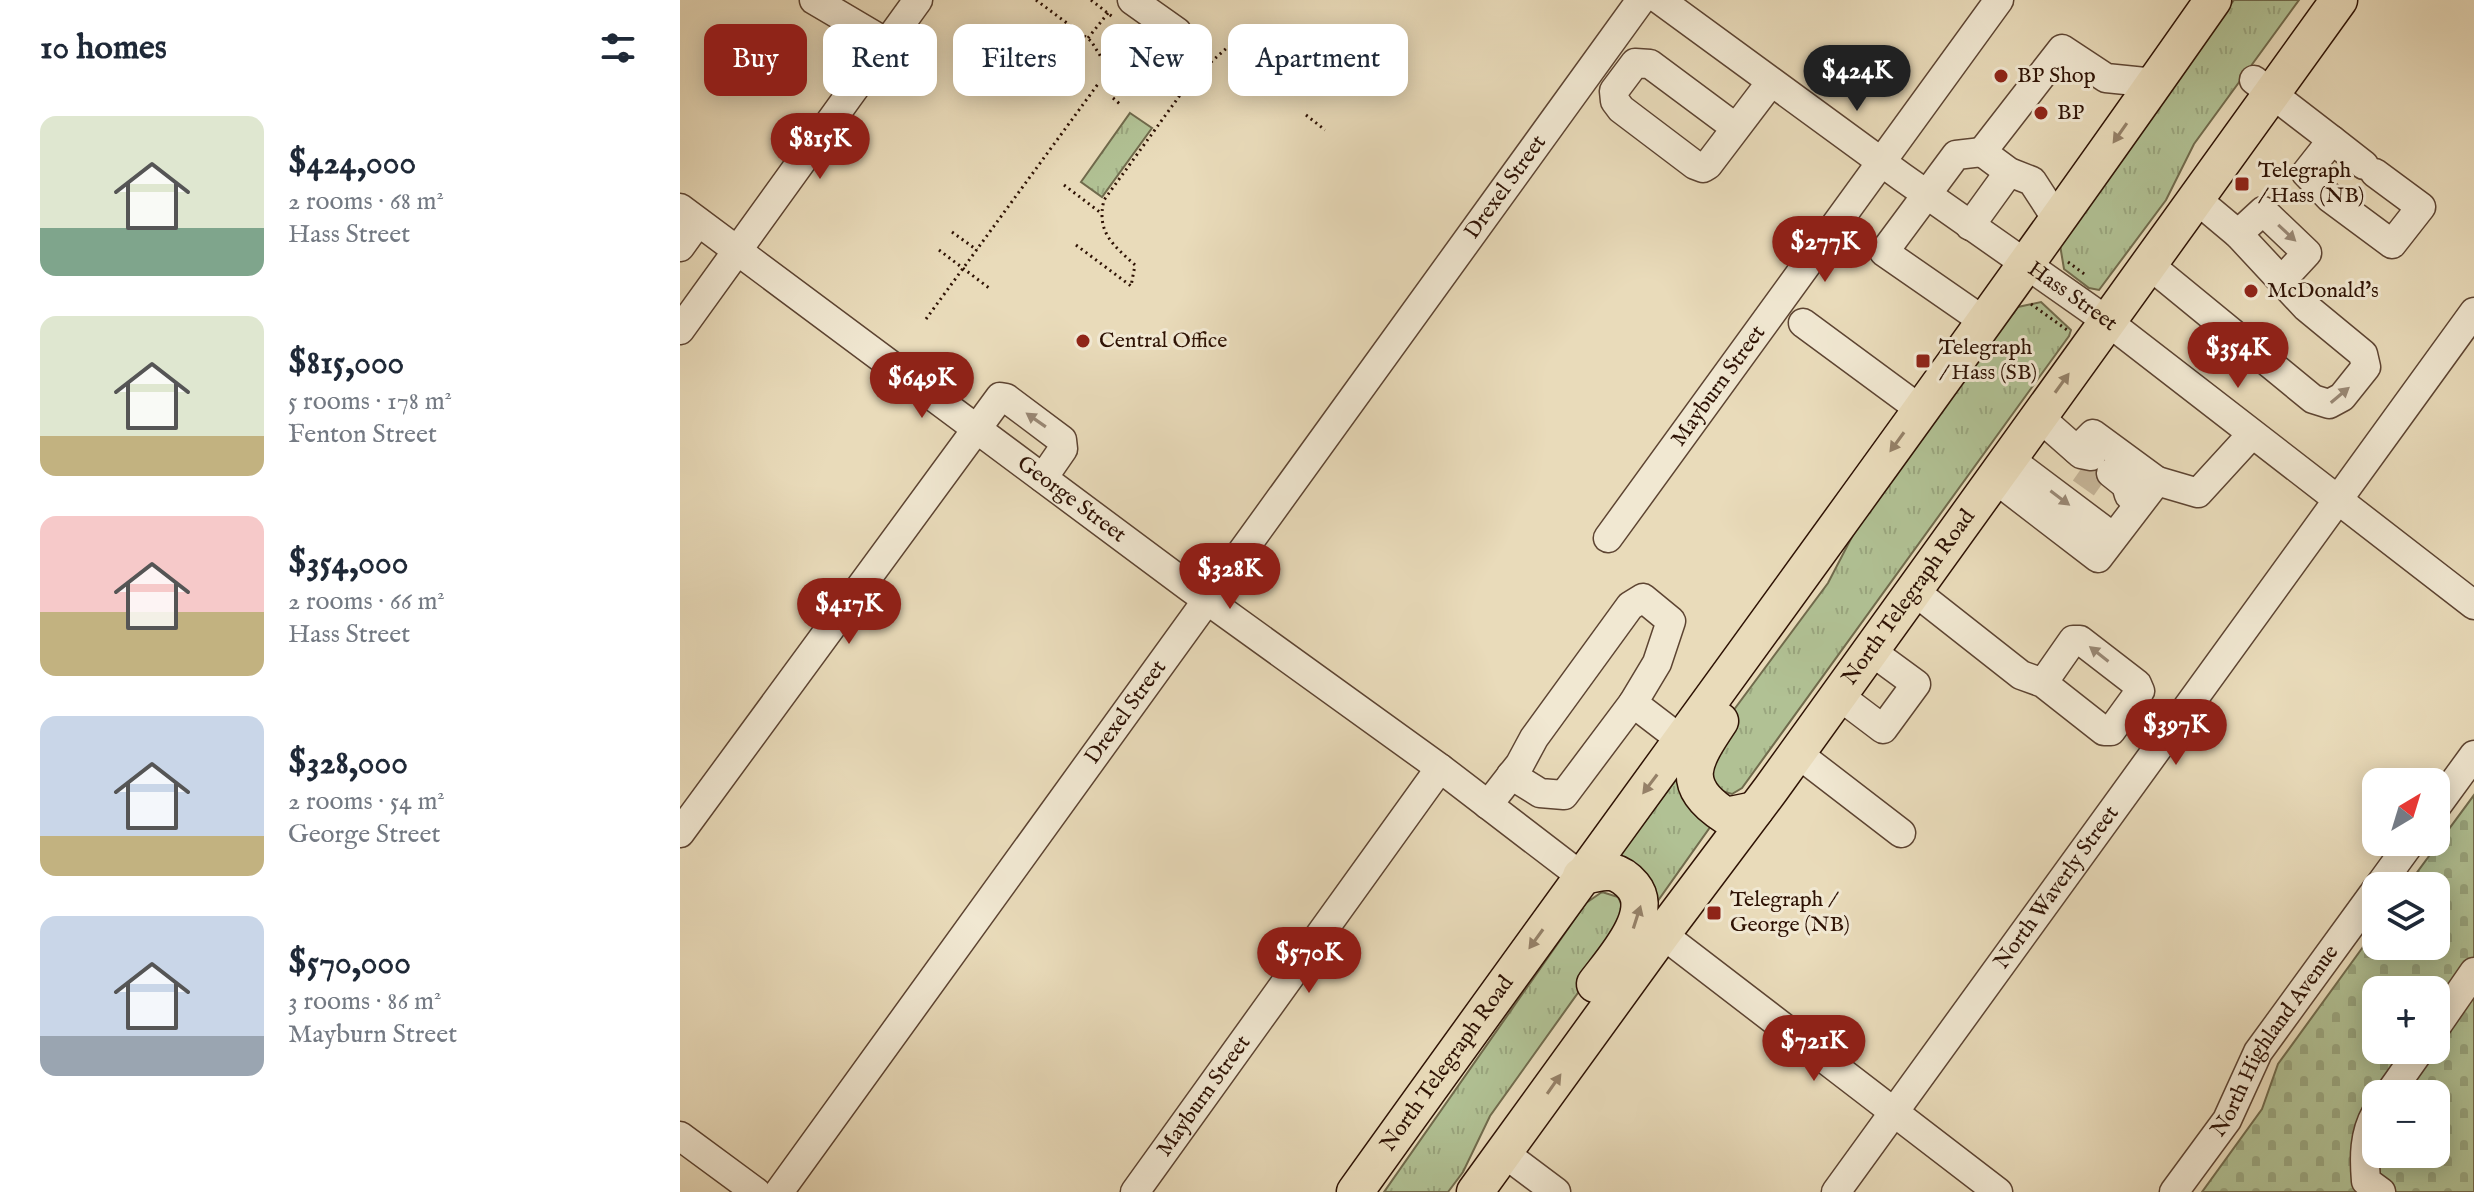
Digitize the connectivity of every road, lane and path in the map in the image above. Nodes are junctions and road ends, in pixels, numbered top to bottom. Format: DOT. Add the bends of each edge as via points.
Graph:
graph roads {
  1 [pos="814,0"];
  2 [pos="1036,0"];
  3 [pos="1091,0"];
  4 [pos="1641,0"];
  5 [pos="1660,0"];
  6 [pos="1999,0"];
  7 [pos="2213,0"];
  8 [pos="2309,0"];
  9 [pos="2339,0"];
  10 [pos="910,1"];
  11 [pos="1120,6"];
  12 [pos="855,24"];
  13 [pos="892,24"];
  14 [pos="1159,24"];
  15 [pos="1088,38"];
  16 [pos="1228,47"];
  17 [pos="1101,58"];
  18 [pos="1101,81"];
  19 [pos="1771,82"];
  20 [pos="2155,83"];
  21 [pos="2262,86"];
  22 [pos="842,96"];
  23 [pos="1306,115"];
  24 [pos="1736,128"];
  25 [pos="1325,130"];
  26 [pos="2332,140"];
  27 [pos="1982,152"];
  28 [pos="1881,163"];
  29 [pos="2009,172"];
  30 [pos="1064,185"];
  31 [pos="1927,195"];
  32 [pos="2196,196"];
  33 [pos="1101,213"];
  34 [pos="689,215"];
  35 [pos="2058,221"];
  36 [pos="1970,226"];
  37 [pos="952,232"];
  38 [pos="1076,245"];
  39 [pos="680,247"];
  40 [pos="939,250"];
  41 [pos="977,250"];
  42 [pos="738,251"];
  43 [pos="2068,262"];
  44 [pos="2147,263"];
  45 [pos="2026,266"];
  46 [pos="963,268"];
  47 [pos="2090,278"];
  48 [pos="989,288"];
  49 [pos="2031,304"];
  50 [pos="2474,312"];
  51 [pos="926,319"];
  52 [pos="2107,321"];
  53 [pos="1985,322"];
  54 [pos="1803,323"];
  55 [pos="680,330"];
  56 [pos="2069,332"];
  57 [pos="1921,410"];
  58 [pos="2038,416"];
  59 [pos="975,428"];
  60 [pos="2252,434"];
  61 [pos="2001,468"];
  62 [pos="2101,473"];
  63 [pos="1043,478"];
  64 [pos="2157,481"];
  65 [pos="2338,500"];
  66 [pos="1608,538"];
  67 [pos="1913,590"];
  68 [pos="1206,599"];
  69 [pos="2474,605"];
  70 [pos="1871,651"];
  71 [pos="2043,683"];
  72 [pos="1838,695"];
  73 [pos="1633,703"];
  74 [pos="1690,747"];
  75 [pos="1797,753"];
  76 [pos="2474,755"];
  77 [pos="1440,768"];
  78 [pos="1511,775"];
  79 [pos="2450,788"];
  80 [pos="1488,805"];
  81 [pos="1755,810"];
  82 [pos="680,833"];
  83 [pos="1901,833"];
  84 [pos="1581,876"];
  85 [pos="2362,909"];
  86 [pos="1662,934"];
  87 [pos="2471,982"];
  88 [pos="2450,1009"];
  89 [pos="1894,1111"];
  90 [pos="680,1136"];
  91 [pos="1504,1153"];
  92 [pos="2366,1168"];
  93 [pos="2368,1188"];
  94 [pos="1479,1191"];
  95 [pos="756,1192"];
  96 [pos="779,1192"];
  97 [pos="1135,1192"];
  98 [pos="1355,1192"];
  99 [pos="1556,1192"];
  100 [pos="1836,1192"];
  101 [pos="1998,1192"];
  102 [pos="2174,1192"];
  1 -- 12 [label="street"];
  2 -- 15 [label="path"];
  3 -- 11 [label="path"];
  4 -- 68 [label="street, Drexel Street"];
  5 -- 19 [label="street, Hass Street"];
  6 -- 28 [label="street, Mayburn Street"];
  7 -- 20 [label="main road"];
  8 -- 21 [label="main road"];
  9 -- 21 [label="main road"];
  10 -- 13 [label="street"];
  11 -- 14 [label="street"];
  11 -- 15 [label="path"];
  15 -- 17 [label="path"];
  16 -- 33 [label="path" via="1191,80 1104,200"];
  18 -- 41 [label="path"];
  19 -- 24 [label="street"];
  19 -- 28 [label="street, Hass Street"];
  20 -- 27 [label="street" via="2106,78 2062,49"];
  20 -- 35 [label="main road, one-way"];
  21 -- 26 [label="street"];
  21 -- 32 [label="main road" via="2198,160"];
  22 -- 42 [label="street"];
  23 -- 25 [label="path"];
  26 -- 26 [label="street" via="2306,173 2392,244 2421,207"];
  27 -- 29 [label="street"];
  27 -- 31 [label="street" via="1956,155"];
  28 -- 31 [label="street, Hass Street"];
  28 -- 66 [label="street, Mayburn Street"];
  29 -- 35 [label="street" via="2032,181"];
  29 -- 36 [label="street"];
  30 -- 33 [label="path"];
  31 -- 36 [label="street, Hass Street"];
  31 -- 53 [label="street" via="1884,252"];
  32 -- 44 [label="main road, North Telegraph Road"];
  44 -- 32 [label="street, one-way" via="2313,399 2329,404 2342,397 2366,367 2363,354 2306,307"];
  33 -- 38 [label="path" via="1105,236 1135,265 1131,286"];
  34 -- 39 [label="street"];
  34 -- 42 [label="street, George Street"];
  35 -- 45 [label="main road"];
  36 -- 45 [label="street, Hass Street"];
  37 -- 41 [label="path"];
  40 -- 46 [label="path"];
  41 -- 46 [label="path"];
  42 -- 55 [label="street"];
  42 -- 59 [label="street, George Street"];
  43 -- 47 [label="path"];
  44 -- 52 [label="main road, North Telegraph Road"];
  45 -- 52 [label="street, Hass Street"];
  45 -- 53 [label="main road"];
  46 -- 48 [label="path"];
  46 -- 51 [label="path"];
  49 -- 56 [label="path"];
  50 -- 65 [label="street, North Waverly Street"];
  58 -- 52 [label="main road, North Telegraph Road, one-way"];
  52 -- 60 [label="street, Hass Street"];
  53 -- 57 [label="main road"];
  54 -- 57 [label="street"];
  57 -- 74 [label="main road, North Telegraph Road, one-way" via="1821,548 1798,608"];
  58 -- 61 [label="main road, North Telegraph Road"];
  58 -- 62 [label="street"];
  59 -- 63 [label="street, George Street"];
  63 -- 59 [label="street, one-way" via="1063,449 1060,437 1003,397"];
  59 -- 82 [label="street"];
  60 -- 64 [label="street" via="2198,493"];
  60 -- 65 [label="street, Hass Street"];
  61 -- 62 [label="street" via="2098,558 2113,537"];
  61 -- 67 [label="main road, North Telegraph Road"];
  62 -- 64 [label="street"];
  62 -- 64 [label="street" via="2093,434"];
  63 -- 68 [label="street, George Street"];
  65 -- 69 [label="street, Hass Street"];
  65 -- 89 [label="street, North Waverly Street"];
  67 -- 70 [label="main road, North Telegraph Road"];
  67 -- 71 [label="street" via="2021,675"];
  68 -- 77 [label="street, George Street"];
  68 -- 96 [label="street, Drexel Street"];
  70 -- 72 [label="main road, North Telegraph Road"];
  70 -- 72 [label="street" via="1916,684 1883,729"];
  72 -- 75 [label="main road, North Telegraph Road"];
  73 -- 74 [label="street"];
  73 -- 78 [label="street" via="1564,795 1540,793"];
  73 -- 78 [label="street" via="1657,663 1671,621 1643,598 1630,606"];
  74 -- 81 [label="main road" via="1700,792 1709,805 1726,816"];
  74 -- 84 [label="main road, North Telegraph Road, one-way"];
  75 -- 81 [label="main road, North Telegraph Road"];
  75 -- 83 [label="street"];
  76 -- 79 [label="street"];
  77 -- 80 [label="street, George Street"];
  77 -- 97 [label="street, Mayburn Street"];
  78 -- 80 [label="street"];
  80 -- 84 [label="street, George Street"];
  81 -- 86 [label="main road, North Telegraph Road"];
  91 -- 84 [label="main road, one-way" via="1519,1093 1639,916 1639,894 1622,876"];
  84 -- 98 [label="main road, North Telegraph Road, one-way"];
  85 -- 102 [label="street, North Highland Avenue" via="2258,1052 2227,1120"];
  86 -- 89 [label="street"];
  91 -- 86 [label="main road, North Telegraph Road, one-way"];
  87 -- 88 [label="street"];
  89 -- 100 [label="street, North Waverly Street"];
  89 -- 101 [label="street"];
  90 -- 95 [label="street"];
  91 -- 94 [label="main road, North Telegraph Road"];
  91 -- 99 [label="street"];
  92 -- 93 [label="street"];
}
